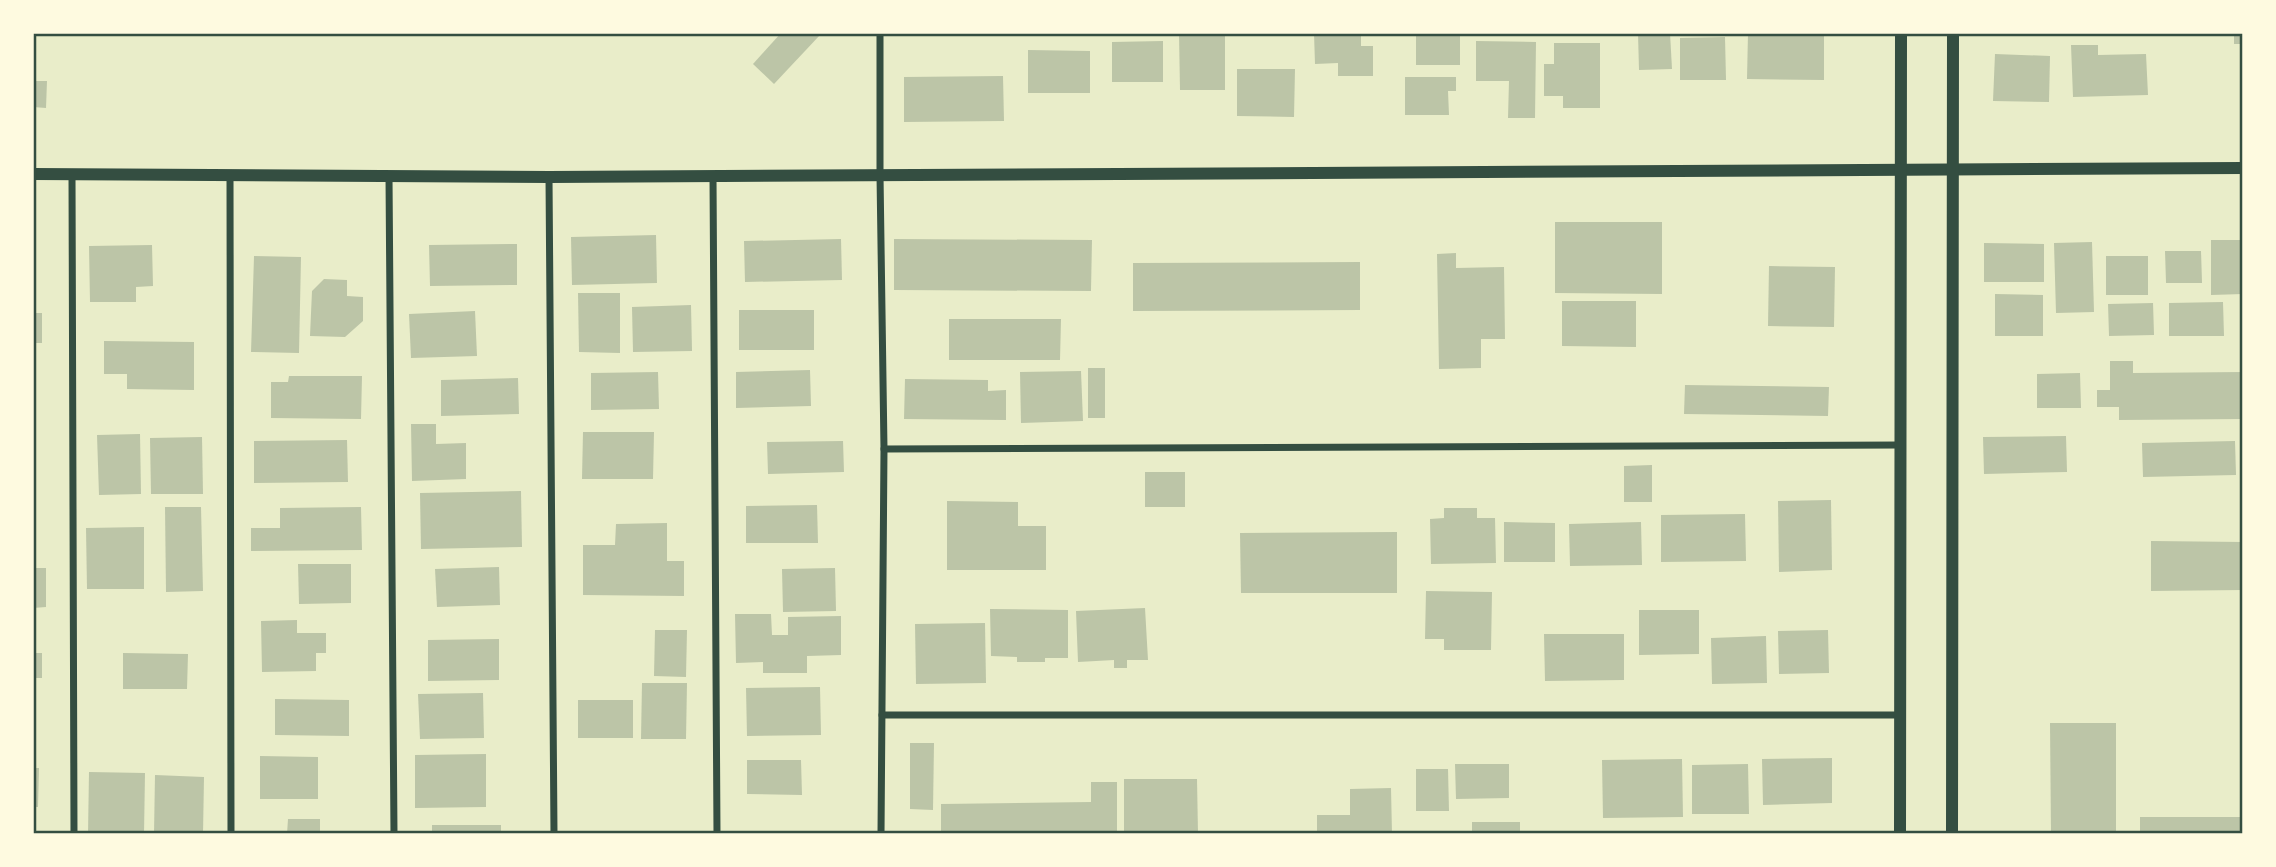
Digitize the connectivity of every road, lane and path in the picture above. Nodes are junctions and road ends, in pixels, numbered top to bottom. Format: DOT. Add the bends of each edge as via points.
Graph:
graph roads {
  1 [pos="880,33"];
  2 [pos="1901,33"];
  3 [pos="1953,33"];
  4 [pos="2243,168"];
  5 [pos="1901,170"];
  6 [pos="1953,171"];
  7 [pos="33,174"];
  8 [pos="72,174"];
  9 [pos="230,174"];
  10 [pos="880,175"];
  11 [pos="389,176"];
  12 [pos="713,176"];
  13 [pos="549,177"];
  14 [pos="1901,445"];
  15 [pos="884,449"];
  16 [pos="1899,715"];
  17 [pos="882,716"];
  18 [pos="74,834"];
  19 [pos="231,834"];
  20 [pos="394,834"];
  21 [pos="554,834"];
  22 [pos="717,834"];
  23 [pos="881,834"];
  24 [pos="1900,834"];
  25 [pos="1952,834"];
  1 -- 10 [label="street"];
  2 -- 5 [label="street"];
  3 -- 6 [label="street"];
  4 -- 6 [label="street"];
  5 -- 6 [label="street"];
  5 -- 10 [label="street"];
  5 -- 14 [label="street"];
  6 -- 25 [label="street"];
  7 -- 8 [label="street"];
  8 -- 9 [label="street"];
  8 -- 18 [label="street"];
  9 -- 11 [label="street"];
  9 -- 19 [label="street"];
  10 -- 12 [label="street"];
  10 -- 15 [label="street"];
  11 -- 13 [label="street"];
  11 -- 20 [label="street"];
  12 -- 13 [label="street"];
  12 -- 22 [label="street"];
  13 -- 21 [label="street"];
  14 -- 15 [label="street"];
  14 -- 16 [label="street"];
  15 -- 17 [label="street"];
  16 -- 17 [label="street"];
  16 -- 24 [label="street"];
  17 -- 23 [label="street"];
}
